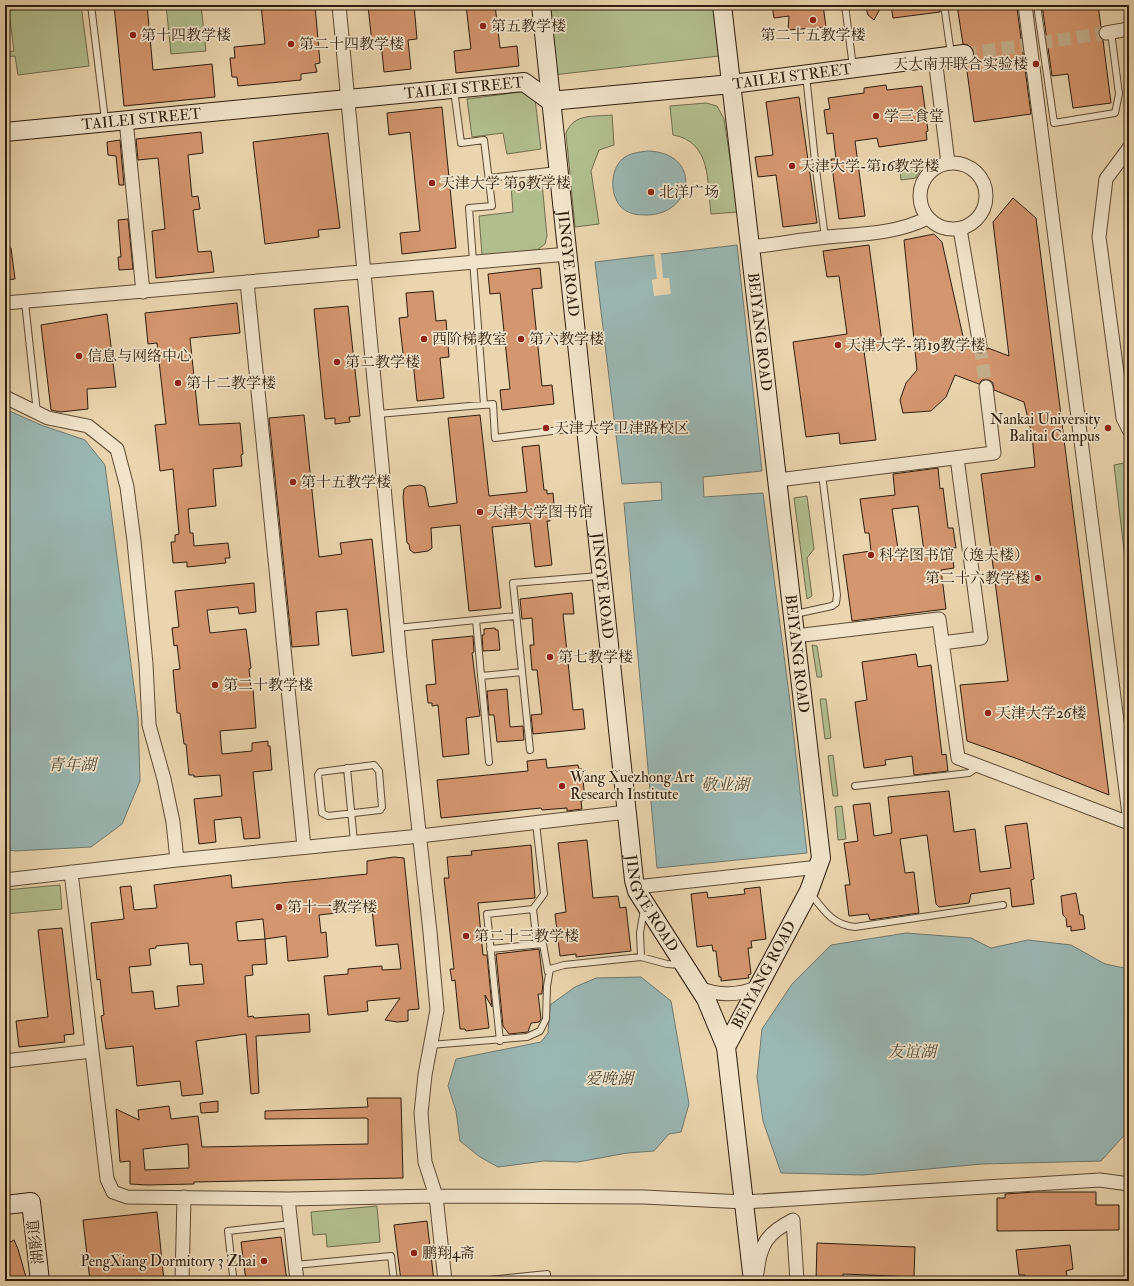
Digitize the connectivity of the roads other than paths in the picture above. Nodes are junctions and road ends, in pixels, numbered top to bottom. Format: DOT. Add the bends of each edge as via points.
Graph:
graph roads {
  1 [pos="91,5"];
  2 [pos="339,5"];
  3 [pos="541,5"];
  4 [pos="722,5"];
  5 [pos="845,5"];
  6 [pos="944,5"];
  7 [pos="1025,5"];
  8 [pos="1037,5"];
  9 [pos="1129,29"];
  10 [pos="1109,33"];
  11 [pos="950,56"];
  12 [pos="853,68"];
  13 [pos="805,74"];
  14 [pos="732,84"];
  15 [pos="454,90"];
  16 [pos="347,99"];
  17 [pos="550,101"];
  18 [pos="126,120"];
  19 [pos="105,122"];
  20 [pos="5,132"];
  21 [pos="1129,148"];
  22 [pos="816,161"];
  23 [pos="948,163"];
  24 [pos="816,169"];
  25 [pos="558,170"];
  26 [pos="489,178"];
  27 [pos="928,218"];
  28 [pos="960,229"];
  29 [pos="826,238"];
  30 [pos="751,247"];
  31 [pos="568,254"];
  32 [pos="472,264"];
  33 [pos="364,272"];
  34 [pos="247,282"];
  35 [pos="143,292"];
  36 [pos="25,302"];
  37 [pos="5,303"];
  38 [pos="980,346"];
  39 [pos="986,387"];
  40 [pos="5,397"];
  41 [pos="484,405"];
  42 [pos="37,413"];
  43 [pos="378,414"];
  44 [pos="586,426"];
  45 [pos="1129,430"];
  46 [pos="957,458"];
  47 [pos="822,473"];
  48 [pos="778,480"];
  49 [pos="602,575"];
  50 [pos="793,614"];
  51 [pos="516,616"];
  52 [pos="476,620"];
  53 [pos="397,628"];
  54 [pos="796,636"];
  55 [pos="942,643"];
  56 [pos="522,672"];
  57 [pos="481,676"];
  58 [pos="530,750"];
  59 [pos="489,762"];
  60 [pos="980,766"];
  61 [pos="347,768"];
  62 [pos="855,786"];
  63 [pos="627,812"];
  64 [pos="351,814"];
  65 [pos="1129,814"];
  66 [pos="536,823"];
  67 [pos="1129,823"];
  68 [pos="420,836"];
  69 [pos="354,842"];
  70 [pos="304,847"];
  71 [pos="177,860"];
  72 [pos="819,867"];
  73 [pos="71,872"];
  74 [pos="5,880"];
  75 [pos="636,887"];
  76 [pos="809,891"];
  77 [pos="645,904"];
  78 [pos="1003,905"];
  79 [pos="533,909"];
  80 [pos="537,944"];
  81 [pos="490,949"];
  82 [pos="641,957"];
  83 [pos="684,965"];
  84 [pos="548,972"];
  85 [pos="758,987"];
  86 [pos="699,988"];
  87 [pos="500,1041"];
  88 [pos="430,1045"];
  89 [pos="726,1047"];
  90 [pos="92,1051"];
  91 [pos="5,1060"];
  92 [pos="1129,1184"];
  93 [pos="436,1196"];
  94 [pos="184,1197"];
  95 [pos="288,1199"];
  96 [pos="744,1202"];
  97 [pos="5,1205"];
  98 [pos="32,1206"];
  99 [pos="5,1213"];
  100 [pos="291,1224"];
  101 [pos="295,1265"];
  102 [pos="547,1274"];
  103 [pos="233,1276"];
  104 [pos="40,1281"];
  105 [pos="182,1281"];
  106 [pos="296,1281"];
  107 [pos="394,1281"];
  108 [pos="445,1281"];
  109 [pos="480,1281"];
  110 [pos="753,1281"];
  111 [pos="758,1281"];
  112 [pos="797,1281"];
  1 -- 19 [label="lane"];
  2 -- 16 [label="street"];
  3 -- 17 [label="street, JINGYE ROAD"];
  4 -- 14 [label="street, BEIYANG ROAD"];
  5 -- 12 [label="lane"];
  6 -- 11 [label="lane"];
  7 -- 65 [label="street"];
  8 -- 10 [label="lane" via="1054,123 1115,113 1118,94"];
  9 -- 10 [label="street"];
  11 -- 12 [label="street, TAILEI STREET"];
  11 -- 23 [label="street"];
  12 -- 13 [label="street, TAILEI STREET"];
  13 -- 14 [label="street, TAILEI STREET"];
  13 -- 22 [label="lane"];
  14 -- 17 [label="street, TAILEI STREET"];
  14 -- 30 [label="street, BEIYANG ROAD"];
  15 -- 16 [label="street, TAILEI STREET"];
  15 -- 17 [label="street, TAILEI STREET" via="524,82"];
  15 -- 26 [label="lane" via="461,143 484,140"];
  16 -- 18 [label="street, TAILEI STREET"];
  16 -- 33 [label="street"];
  17 -- 25 [label="street, JINGYE ROAD"];
  18 -- 19 [label="street, TAILEI STREET"];
  18 -- 35 [label="street"];
  19 -- 20 [label="street, TAILEI STREET"];
  21 -- 45 [label="street" via="1106,179 1099,237 1123,418"];
  23 -- 27 [label="street" via="933,170 924,181 920,200"];
  23 -- 28 [label="street" via="966,166 975,172 985,189 986,199 980,214 970,225"];
  24 -- 29 [label="lane"];
  25 -- 26 [label="lane"];
  25 -- 31 [label="street, JINGYE ROAD"];
  26 -- 32 [label="lane" via="492,206 468,208"];
  27 -- 28 [label="street" via="948,229"];
  27 -- 29 [label="street" via="914,225 887,232"];
  28 -- 38 [label="street"];
  29 -- 30 [label="street"];
  30 -- 48 [label="street, BEIYANG ROAD"];
  31 -- 32 [label="street"];
  31 -- 44 [label="street, JINGYE ROAD"];
  32 -- 33 [label="street"];
  32 -- 41 [label="lane"];
  33 -- 34 [label="street"];
  33 -- 43 [label="street"];
  34 -- 35 [label="street"];
  34 -- 70 [label="street"];
  35 -- 36 [label="street"];
  36 -- 37 [label="street"];
  36 -- 42 [label="lane"];
  39 -- 46 [label="street" via="994,453"];
  40 -- 42 [label="street"];
  41 -- 43 [label="lane"];
  41 -- 44 [label="lane" via="493,404 495,438"];
  42 -- 71 [label="street" via="48,418 88,426 117,449 134,540 149,725 173,822"];
  43 -- 53 [label="street"];
  44 -- 49 [label="street, JINGYE ROAD"];
  46 -- 47 [label="street"];
  46 -- 55 [label="street" via="981,638"];
  47 -- 48 [label="street"];
  47 -- 50 [label="lane" via="836,603"];
  48 -- 50 [label="street, BEIYANG ROAD"];
  49 -- 51 [label="lane" via="513,583"];
  49 -- 63 [label="street, JINGYE ROAD"];
  50 -- 54 [label="street, BEIYANG ROAD"];
  51 -- 52 [label="lane"];
  51 -- 56 [label="lane"];
  52 -- 53 [label="lane"];
  52 -- 57 [label="lane"];
  53 -- 68 [label="street"];
  54 -- 55 [label="street" via="939,618"];
  54 -- 72 [label="street, BEIYANG ROAD" via="821,858"];
  55 -- 60 [label="street" via="958,758"];
  56 -- 57 [label="lane"];
  56 -- 58 [label="lane"];
  57 -- 59 [label="lane"];
  60 -- 62 [label="lane" via="968,773"];
  60 -- 67 [label="street"];
  61 -- 64 [label="lane"];
  61 -- 64 [label="lane" via="320,772 318,775 322,813 328,816"];
  61 -- 64 [label="lane" via="374,765 379,770 382,807 380,810"];
  63 -- 66 [label="street"];
  63 -- 75 [label="street, JINGYE ROAD"];
  64 -- 69 [label="lane"];
  66 -- 68 [label="street"];
  66 -- 79 [label="lane" via="544,894"];
  68 -- 69 [label="street"];
  68 -- 88 [label="street" via="437,1010"];
  69 -- 70 [label="street"];
  70 -- 71 [label="street"];
  71 -- 73 [label="street"];
  72 -- 75 [label="street"];
  72 -- 76 [label="street, BEIYANG ROAD"];
  73 -- 74 [label="street"];
  73 -- 90 [label="street"];
  75 -- 77 [label="street, JINGYE ROAD"];
  76 -- 78 [label="lane" via="833,920 839,924 856,927"];
  76 -- 85 [label="street, BEIYANG ROAD"];
  77 -- 82 [label="lane" via="640,933"];
  77 -- 83 [label="street, JINGYE ROAD"];
  79 -- 80 [label="lane"];
  79 -- 81 [label="lane" via="487,914"];
  80 -- 81 [label="lane"];
  80 -- 84 [label="lane" via="543,944"];
  81 -- 87 [label="lane"];
  82 -- 83 [label="lane" via="667,964"];
  82 -- 84 [label="lane" via="552,967"];
  83 -- 86 [label="street, JINGYE ROAD"];
  84 -- 87 [label="lane" via="546,1019 540,1031 527,1037"];
  85 -- 86 [label="street" via="732,994 715,994"];
  85 -- 89 [label="street, BEIYANG ROAD"];
  86 -- 89 [label="street, JINGYE ROAD"];
  87 -- 88 [label="lane"];
  88 -- 93 [label="street" via="424,1074 421,1113 425,1162"];
  89 -- 96 [label="street, BEIYANG ROAD"];
  90 -- 91 [label="street"];
  90 -- 94 [label="street" via="107,1179 113,1192 127,1197"];
  92 -- 96 [label="street" via="1100,1180"];
  93 -- 95 [label="street"];
  93 -- 96 [label="street" via="644,1197"];
  93 -- 108 [label="street"];
  94 -- 95 [label="street"];
  94 -- 105 [label="street"];
  95 -- 100 [label="street"];
  96 -- 110 [label="street, BEIYANG ROAD"];
  97 -- 98 [label="street"];
  98 -- 99 [label="street"];
  98 -- 104 [label="street, 湖影道"];
  100 -- 101 [label="street"];
  100 -- 103 [label="lane" via="228,1231"];
  101 -- 106 [label="street"];
  101 -- 107 [label="lane" via="391,1256"];
  102 -- 109 [label="lane"];
  111 -- 112 [label="street" via="760,1250 778,1227 793,1220"];
}
